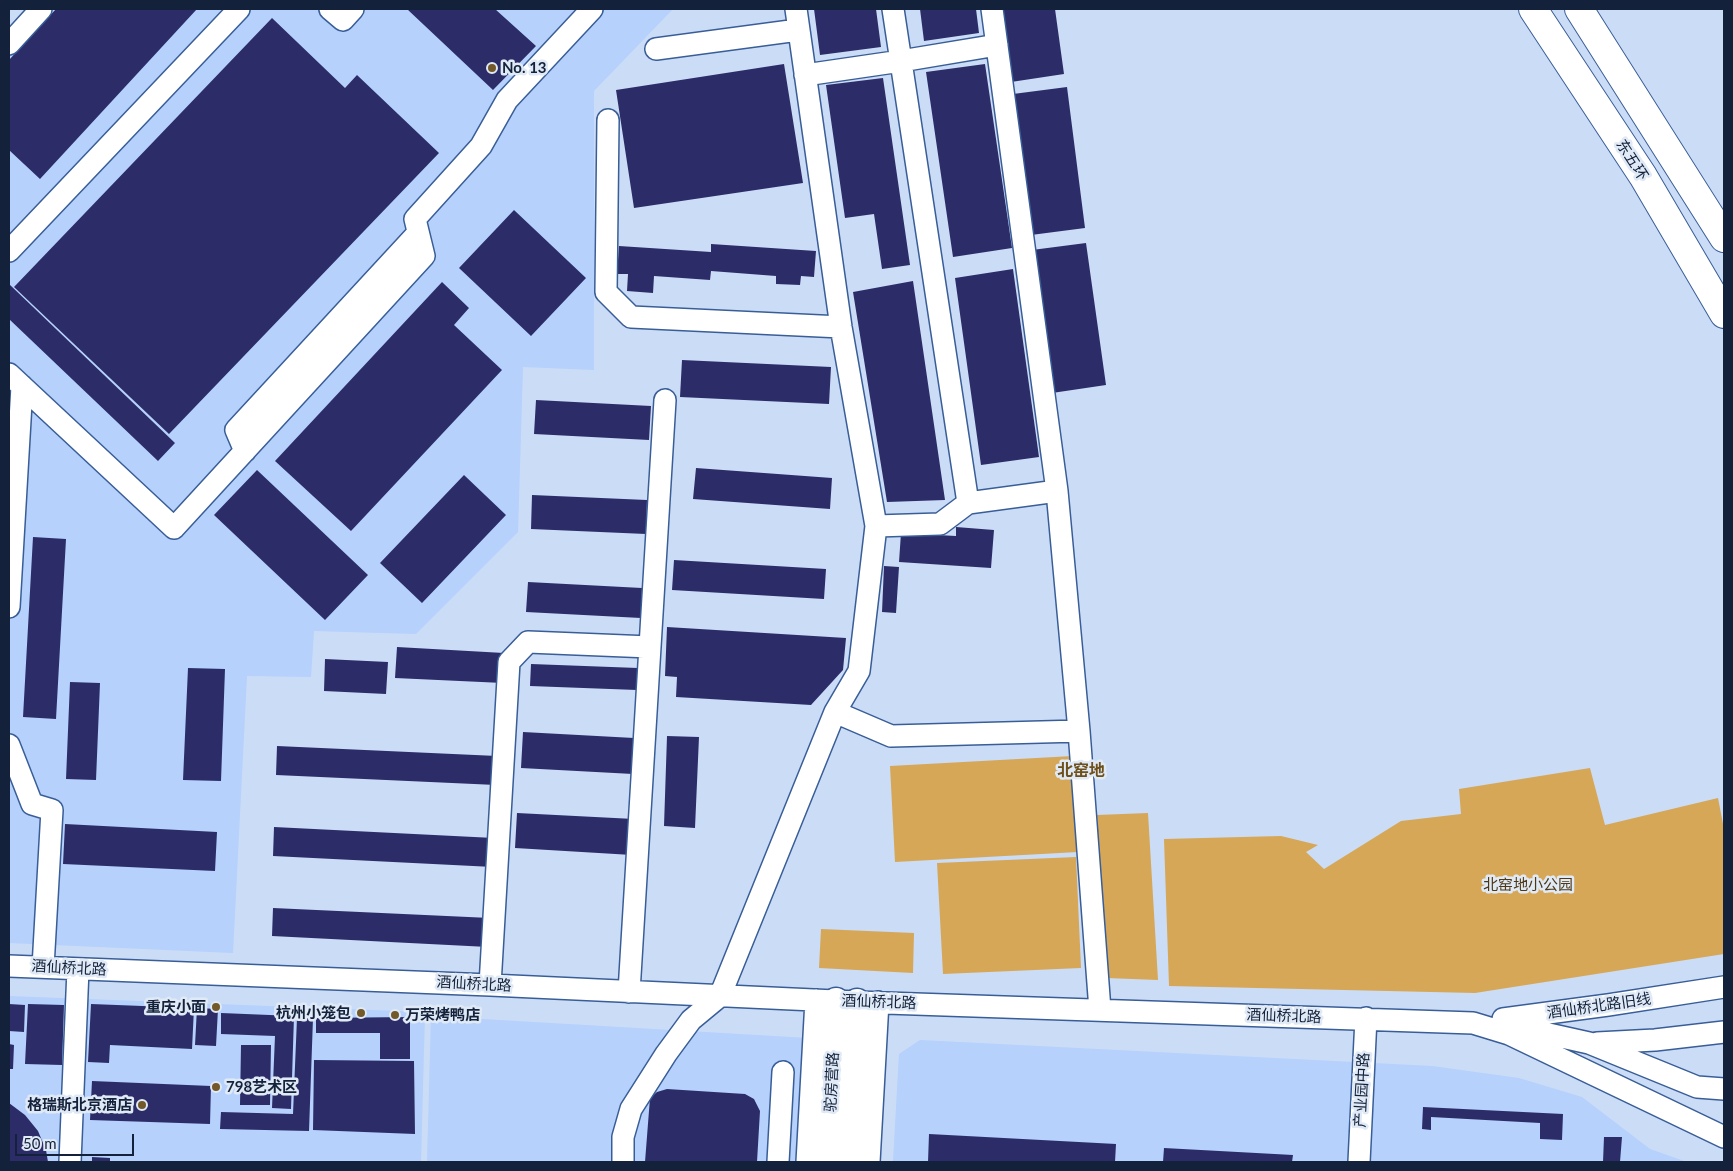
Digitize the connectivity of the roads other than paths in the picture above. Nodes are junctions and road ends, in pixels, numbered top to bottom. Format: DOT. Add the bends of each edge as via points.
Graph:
graph roads {
  1 [pos="41,9"];
  2 [pos="239,9"];
  3 [pos="330,9"];
  4 [pos="353,9"];
  5 [pos="592,9"];
  6 [pos="796,9"];
  7 [pos="893,9"];
  8 [pos="992,9"];
  9 [pos="1533,9"];
  10 [pos="1579,9"];
  11 [pos="798,30"];
  12 [pos="9,44"];
  13 [pos="997,45"];
  14 [pos="656,49"];
  15 [pos="901,61"];
  16 [pos="804,75"];
  17 [pos="608,120"];
  18 [pos="1724,238"];
  19 [pos="9,251"];
  20 [pos="1724,314"];
  21 [pos="841,328"];
  22 [pos="15,380"];
  23 [pos="665,400"];
  24 [pos="1057,490"];
  25 [pos="968,503"];
  26 [pos="876,526"];
  27 [pos="9,607"];
  28 [pos="650,647"];
  29 [pos="835,712"];
  30 [pos="1078,731"];
  31 [pos="9,745"];
  32 [pos="9,966"];
  33 [pos="43,967"];
  34 [pos="78,969"];
  35 [pos="490,985"];
  36 [pos="1724,986"];
  37 [pos="629,992"];
  38 [pos="720,996"];
  39 [pos="847,1001"];
  40 [pos="1100,1010"];
  41 [pos="1366,1018"];
  42 [pos="1473,1023"];
  43 [pos="1724,1032"];
  44 [pos="1589,1043"];
  45 [pos="783,1072"];
  46 [pos="1724,1089"];
  47 [pos="1724,1137"];
  48 [pos="70,1162"];
  49 [pos="623,1162"];
  50 [pos="778,1162"];
  51 [pos="807,1162"];
  52 [pos="828,1162"];
  53 [pos="849,1162"];
  54 [pos="869,1162"];
  55 [pos="1359,1162"];
  1 -- 12 [label="street"];
  2 -- 19 [label="street"];
  3 -- 4 [label="street" via="343,20"];
  5 -- 22 [label="street" via="507,100 481,146 415,218 424,256 174,528"];
  6 -- 11 [label="street"];
  7 -- 15 [label="street"];
  8 -- 13 [label="street"];
  9 -- 20 [label="highway, 东五环" via="1643,176"];
  10 -- 18 [label="highway"];
  11 -- 14 [label="street"];
  11 -- 16 [label="street"];
  13 -- 15 [label="street"];
  13 -- 24 [label="street"];
  15 -- 16 [label="street"];
  15 -- 25 [label="street"];
  16 -- 21 [label="street"];
  17 -- 21 [label="street" via="606,292 630,317"];
  21 -- 26 [label="street"];
  22 -- 27 [label="street"];
  23 -- 28 [label="street"];
  24 -- 25 [label="street"];
  24 -- 30 [label="street"];
  25 -- 26 [label="street" via="940,524"];
  26 -- 29 [label="street" via="860,671"];
  28 -- 35 [label="street" via="528,642 508,662"];
  28 -- 37 [label="street"];
  29 -- 30 [label="street" via="891,736"];
  29 -- 38 [label="street"];
  30 -- 40 [label="street"];
  31 -- 33 [label="street" via="32,804 52,810"];
  32 -- 33 [label="street, 酒仙桥北路"];
  33 -- 34 [label="street, 酒仙桥北路"];
  34 -- 35 [label="street, 酒仙桥北路"];
  34 -- 48 [label="street"];
  35 -- 37 [label="street, 酒仙桥北路"];
  36 -- 42 [label="street, 酒仙桥北路旧线"];
  37 -- 38 [label="street, 酒仙桥北路"];
  38 -- 39 [label="street, 酒仙桥北路"];
  38 -- 49 [label="street" via="692,1020 631,1109 623,1137"];
  39 -- 40 [label="street, 酒仙桥北路"];
  39 -- 51 [label="street"];
  39 -- 52 [label="main road, 驼房营路"];
  39 -- 53 [label="main road, 驼房营路"];
  39 -- 54 [label="street"];
  40 -- 41 [label="street, 酒仙桥北路"];
  41 -- 42 [label="street, 酒仙桥北路"];
  41 -- 55 [label="street, 产业园中路"];
  42 -- 44 [label="street" via="1535,1031"];
  42 -- 47 [label="street, 酒仙桥北路" via="1509,1034"];
  43 -- 44 [label="street"];
  44 -- 46 [label="street" via="1697,1087"];
  45 -- 50 [label="street"];
}
